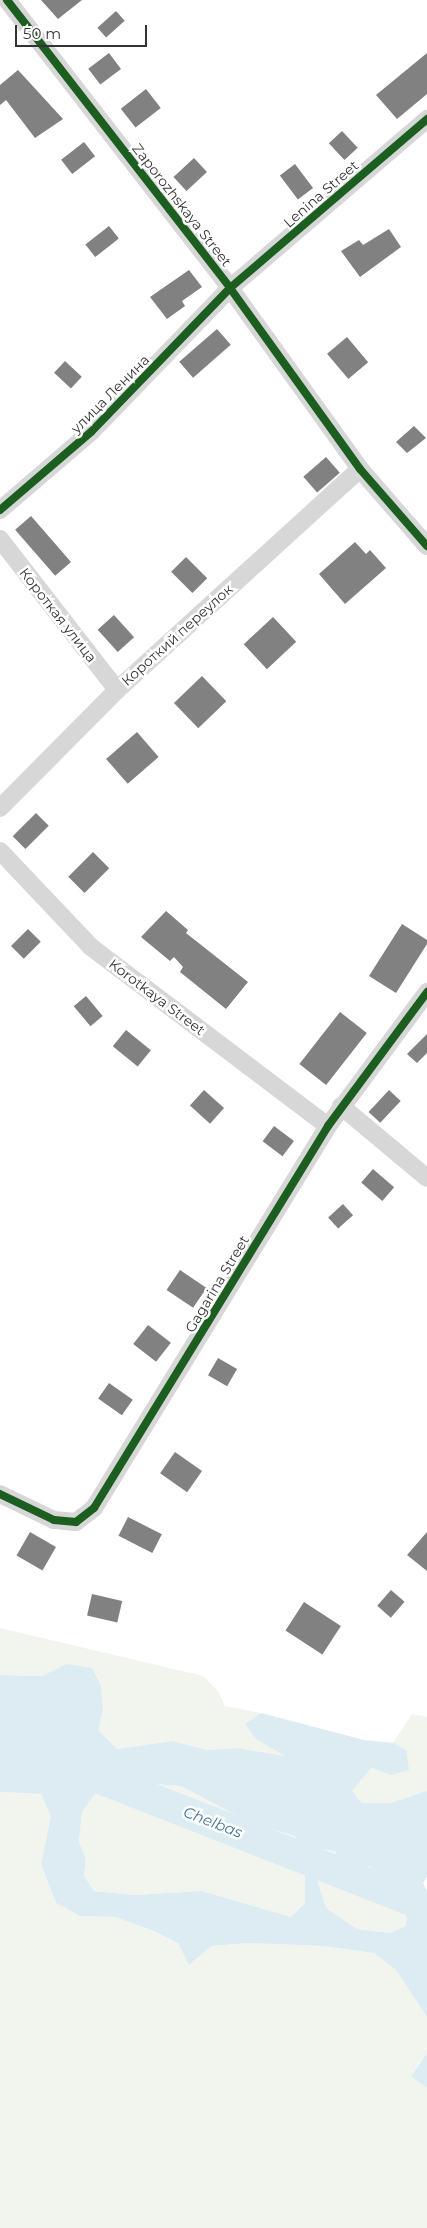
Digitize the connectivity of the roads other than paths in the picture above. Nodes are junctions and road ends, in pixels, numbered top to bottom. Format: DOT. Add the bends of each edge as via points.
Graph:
graph roads {
  1 [pos="7,0"];
  2 [pos="427,119"];
  3 [pos="230,288"];
  4 [pos="360,469"];
  5 [pos="0,510"];
  6 [pos="0,539"];
  7 [pos="427,546"];
  8 [pos="117,690"];
  9 [pos="0,808"];
  10 [pos="0,851"];
  11 [pos="427,992"];
  12 [pos="340,1106"];
  13 [pos="328,1126"];
  14 [pos="427,1178"];
  15 [pos="0,1494"];
  1 -- 3 [label="street, Zaporozhskaya Street"];
  2 -- 3 [label="street, Lenina Street"];
  3 -- 4 [label="street, Zaporozhskaya Street"];
  3 -- 5 [label="street, улица Ленина" via="91,432"];
  4 -- 7 [label="street, Zaporozhskaya Street"];
  4 -- 8 [label="street, Короткий переулок"];
  6 -- 8 [label="street, Короткая улица"];
  8 -- 9 [label="street, Короткий переулок"];
  10 -- 13 [label="street, Korotkaya Street" via="91,947"];
  11 -- 12 [label="street, Gagarina Street"];
  12 -- 13 [label="street, Gagarina Street"];
  12 -- 14 [label="street"];
  13 -- 15 [label="street, Gagarina Street" via="94,1508 76,1522 54,1520"];
}
